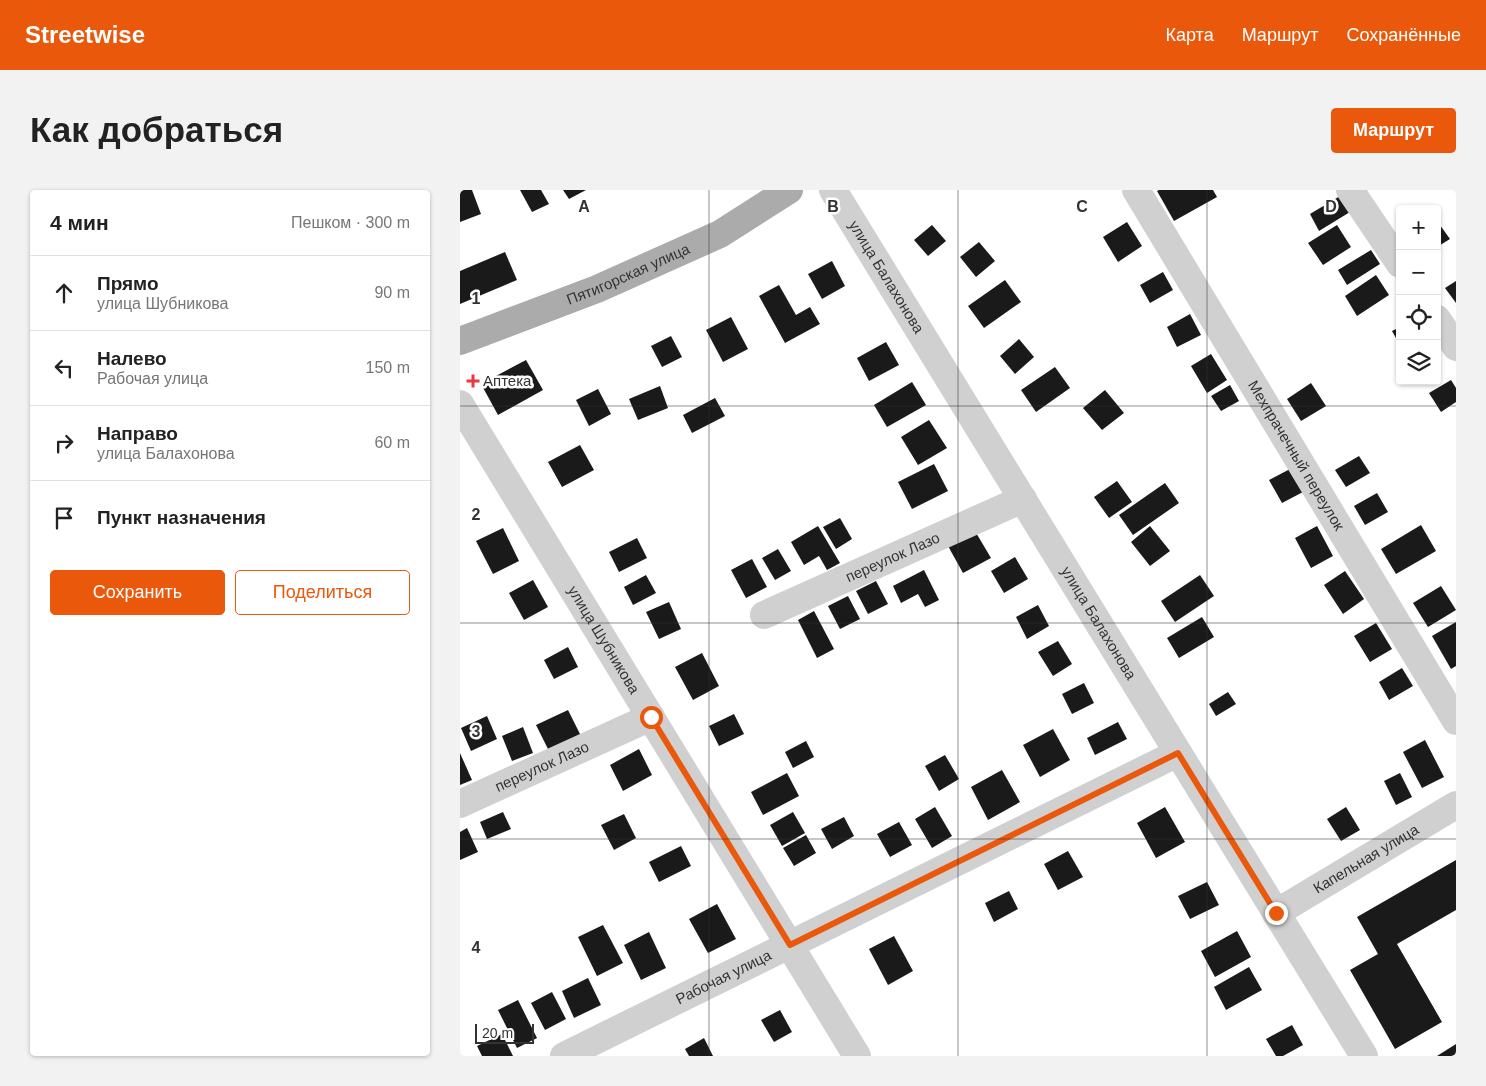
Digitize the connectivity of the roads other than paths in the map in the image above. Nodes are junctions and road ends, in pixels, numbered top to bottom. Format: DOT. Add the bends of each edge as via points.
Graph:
graph roads {
  1 [pos="789,190"];
  2 [pos="833,190"];
  3 [pos="1136,190"];
  4 [pos="1350,190"];
  5 [pos="1396,258"];
  6 [pos="1441,325"];
  7 [pos="460,341"];
  8 [pos="1456,347"];
  9 [pos="460,404"];
  10 [pos="1023,499"];
  11 [pos="764,616"];
  12 [pos="651,717"];
  13 [pos="1456,720"];
  14 [pos="1178,753"];
  15 [pos="460,804"];
  16 [pos="1456,806"];
  17 [pos="1276,913"];
  18 [pos="790,945"];
  19 [pos="564,1056"];
  20 [pos="857,1056"];
  21 [pos="1364,1056"];
  1 -- 7 [label="main road, Пятигорская улица" via="720,234 597,289"];
  2 -- 10 [label="street, улица Балахонова"];
  3 -- 13 [label="street, Мехпрачечный переулок"];
  4 -- 5 [label="street"];
  6 -- 8 [label="street"];
  9 -- 12 [label="street, улица Шубникова"];
  10 -- 11 [label="street, переулок Лазо"];
  10 -- 14 [label="street, улица Балахонова"];
  12 -- 15 [label="street, переулок Лазо"];
  12 -- 18 [label="street, улица Шубникова"];
  14 -- 17 [label="street, улица Балахонова"];
  14 -- 18 [label="street, Рабочая улица"];
  16 -- 17 [label="street, Капельная улица"];
  17 -- 21 [label="street, улица Балахонова"];
  18 -- 19 [label="street, Рабочая улица"];
  18 -- 20 [label="street, улица Шубникова"];
}
